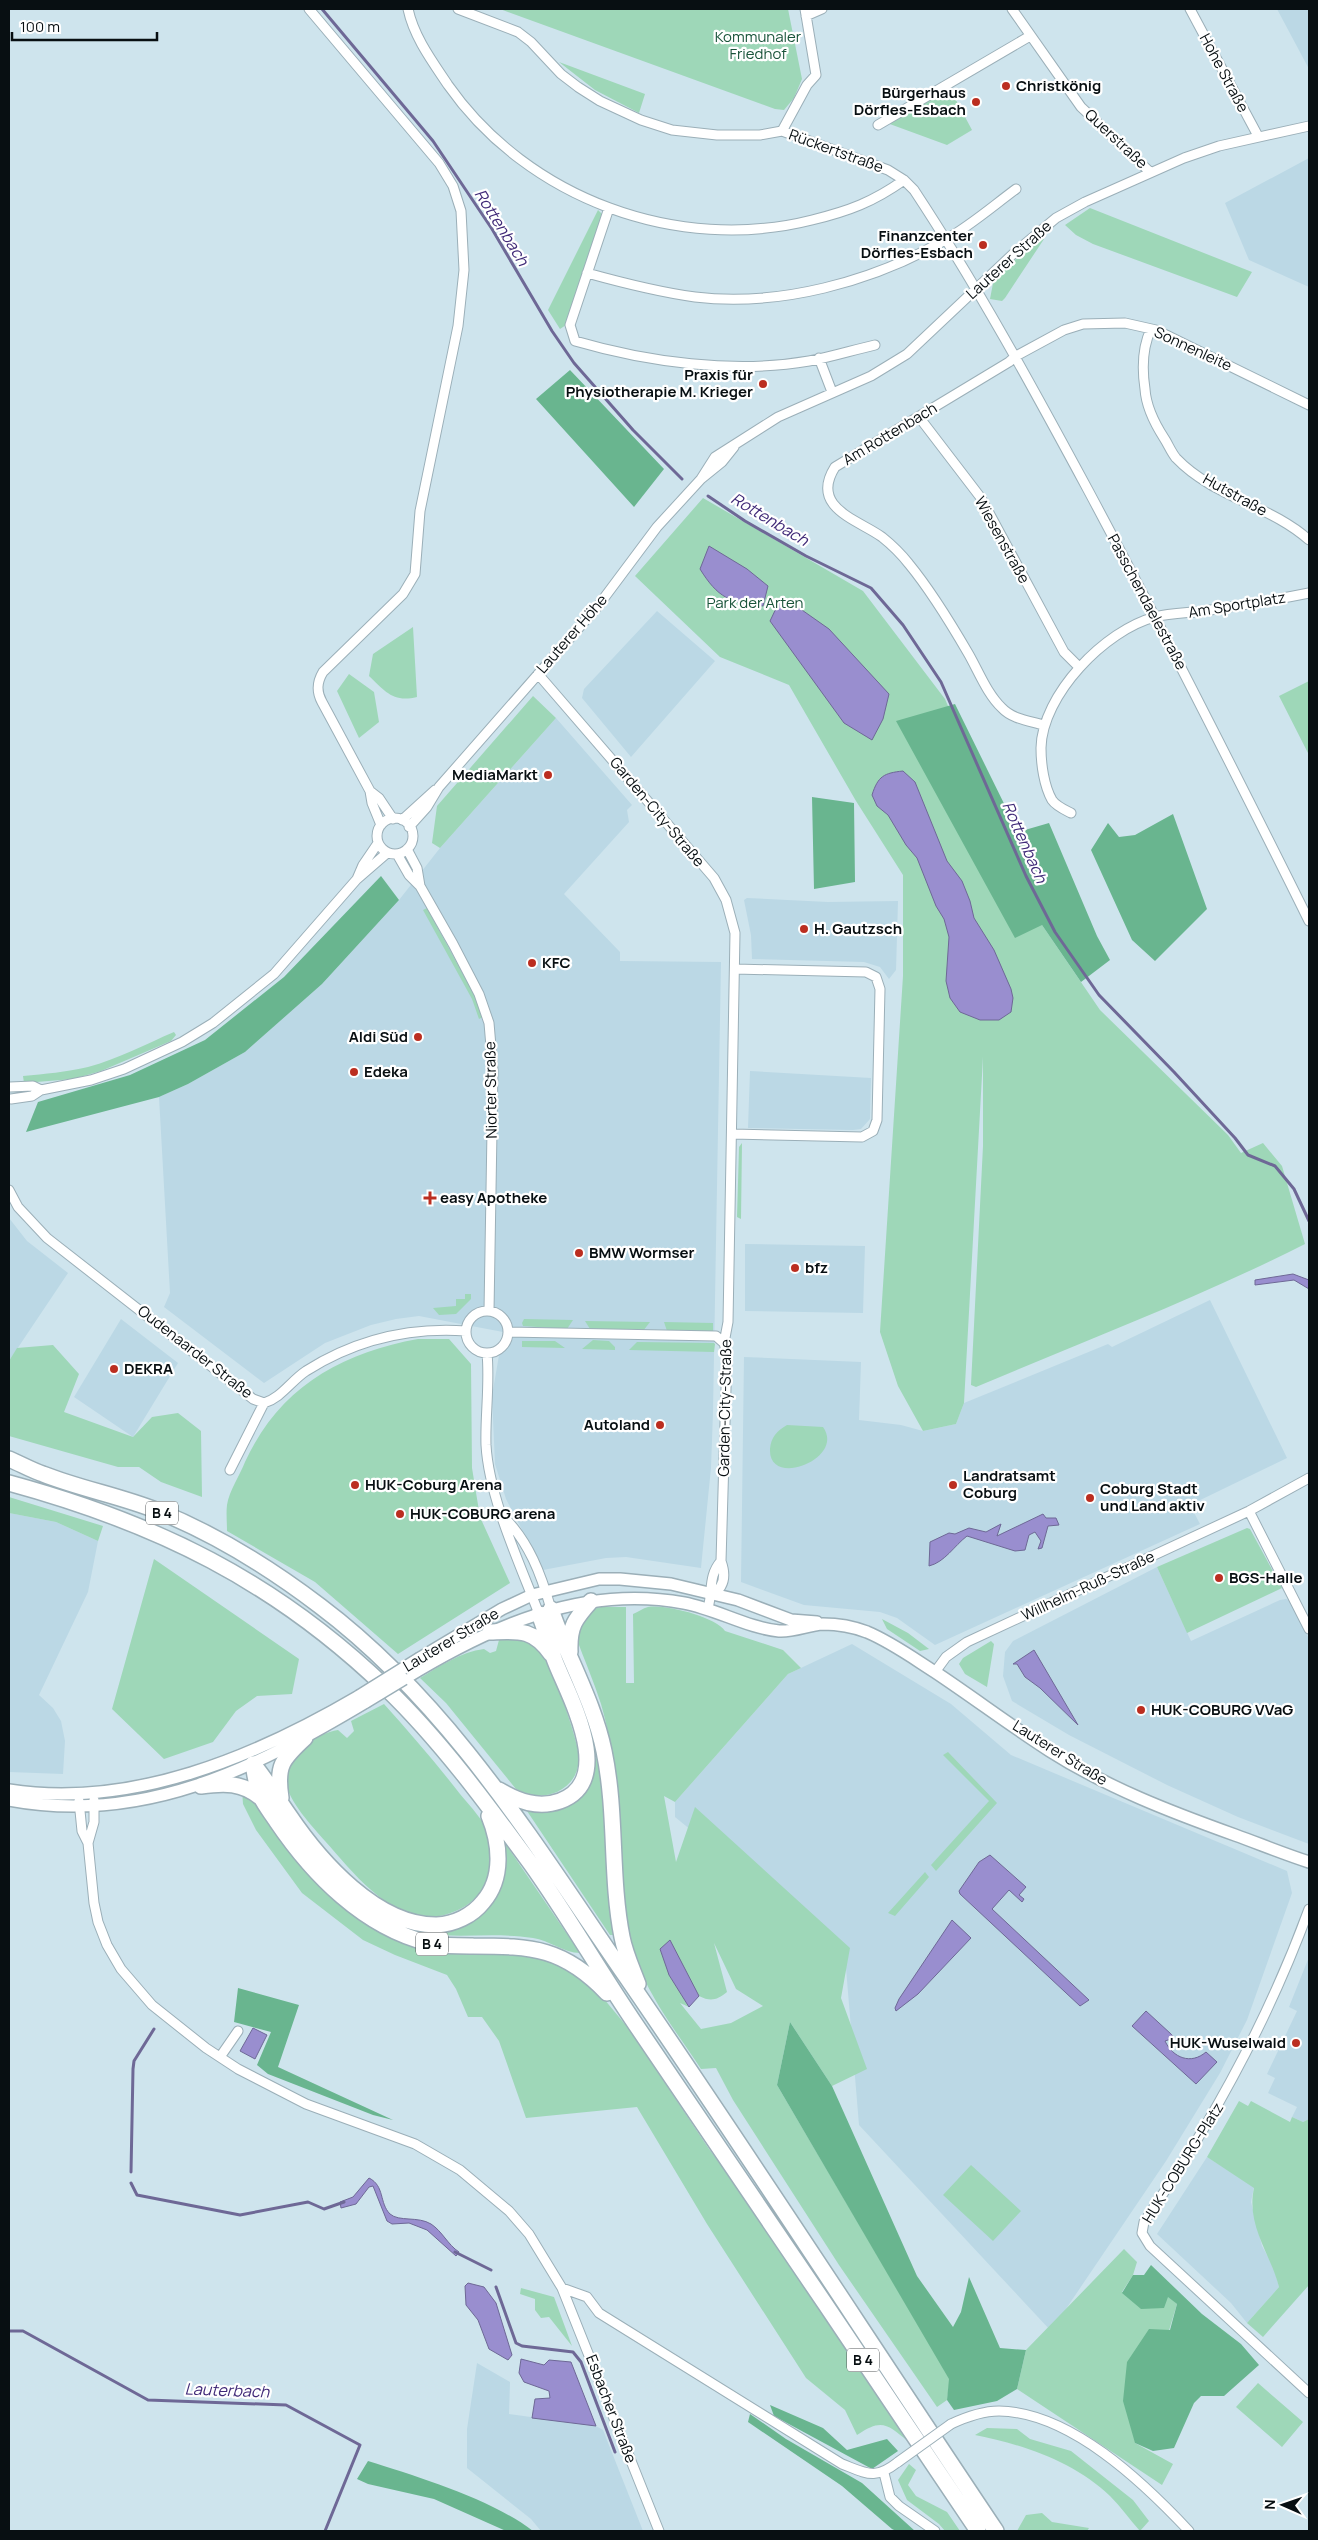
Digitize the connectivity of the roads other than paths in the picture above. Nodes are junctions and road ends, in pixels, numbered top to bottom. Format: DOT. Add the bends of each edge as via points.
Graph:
graph roads {
  1 [pos="309,9"];
  2 [pos="408,9"];
  3 [pos="458,9"];
  4 [pos="822,9"];
  5 [pos="1012,9"];
  6 [pos="1190,9"];
  7 [pos="805,12"];
  8 [pos="1030,36"];
  9 [pos="878,124"];
  10 [pos="1309,126"];
  11 [pos="782,131"];
  12 [pos="1258,136"];
  13 [pos="1150,172"];
  14 [pos="904,180"];
  15 [pos="1016,189"];
  16 [pos="609,208"];
  17 [pos="947,239"];
  18 [pos="587,273"];
  19 [pos="977,288"];
  20 [pos="1151,329"];
  21 [pos="875,345"];
  22 [pos="1016,356"];
  23 [pos="819,358"];
  24 [pos="832,392"];
  25 [pos="1309,406"];
  26 [pos="919,417"];
  27 [pos="701,480"];
  28 [pos="1309,540"];
  29 [pos="1309,592"];
  30 [pos="1156,617"];
  31 [pos="1079,667"];
  32 [pos="538,674"];
  33 [pos="1044,725"];
  34 [pos="439,787"];
  35 [pos="370,791"];
  36 [pos="1071,813"];
  37 [pos="397,819"];
  38 [pos="381,824"];
  39 [pos="409,826"];
  40 [pos="378,843"];
  41 [pos="407,849"];
  42 [pos="387,853"];
  43 [pos="397,854"];
  44 [pos="357,879"];
  45 [pos="420,886"];
  46 [pos="1309,920"];
  47 [pos="735,969"];
  48 [pos="9,1086"];
  49 [pos="40,1090"];
  50 [pos="10,1102"];
  51 [pos="732,1134"];
  52 [pos="9,1190"];
  53 [pos="488,1311"];
  54 [pos="466,1331"];
  55 [pos="508,1332"];
  56 [pos="724,1343"];
  57 [pos="487,1353"];
  58 [pos="264,1404"];
  59 [pos="9,1459"];
  60 [pos="9,1468"];
  61 [pos="230,1470"];
  62 [pos="42,1474"];
  63 [pos="1309,1478"];
  64 [pos="9,1483"];
  65 [pos="1249,1511"];
  66 [pos="503,1516"];
  67 [pos="721,1561"];
  68 [pos="546,1591"];
  69 [pos="532,1595"];
  70 [pos="712,1595"];
  71 [pos="591,1601"];
  72 [pos="708,1608"];
  73 [pos="545,1611"];
  74 [pos="823,1624"];
  75 [pos="1309,1629"];
  76 [pos="490,1632"];
  77 [pos="570,1658"];
  78 [pos="554,1659"];
  79 [pos="422,1662"];
  80 [pos="935,1672"];
  81 [pos="362,1699"];
  82 [pos="305,1738"];
  83 [pos="250,1758"];
  84 [pos="201,1786"];
  85 [pos="496,1788"];
  86 [pos="9,1790"];
  87 [pos="94,1792"];
  88 [pos="79,1793"];
  89 [pos="261,1798"];
  90 [pos="9,1800"];
  91 [pos="482,1801"];
  92 [pos="94,1806"];
  93 [pos="79,1807"];
  94 [pos="288,1816"];
  95 [pos="88,1843"];
  96 [pos="1309,1862"];
  97 [pos="1309,1909"];
  98 [pos="651,2012"];
  99 [pos="635,2024"];
  100 [pos="238,2031"];
  101 [pos="220,2057"];
  102 [pos="562,2288"];
  103 [pos="1309,2393"];
  104 [pos="884,2473"];
  105 [pos="659,2531"];
  106 [pos="935,2531"];
  107 [pos="978,2531"];
  108 [pos="996,2531"];
  109 [pos="1188,2531"];
  1 -- 35 [label="street" via="448,176 461,211 464,241 458,326 423,491 415,574 403,594 319,679 319,696"];
  2 -- 16 [label="street" via="427,54 475,118 518,158 581,196"];
  3 -- 11 [label="street, Rückertstraße" via="518,32 578,87 641,120 672,130 717,135 760,135"];
  4 -- 7 [label="street"];
  5 -- 8 [label="street, Querstraße"];
  6 -- 12 [label="street, Hohe Straße"];
  7 -- 11 [label="street" via="816,75 807,85"];
  8 -- 9 [label="street"];
  8 -- 13 [label="street, Querstraße" via="1081,107"];
  10 -- 12 [label="street, Lauterer Straße"];
  11 -- 14 [label="street, Rückertstraße" via="888,170"];
  12 -- 13 [label="street, Lauterer Straße" via="1219,146"];
  13 -- 19 [label="street, Lauterer Straße" via="1056,218"];
  14 -- 16 [label="street" via="879,198 842,213 785,227 743,230 680,227"];
  14 -- 17 [label="street, Rückertstraße"];
  15 -- 17 [label="street"];
  16 -- 18 [label="street"];
  17 -- 18 [label="street" via="905,262 859,279 748,299 687,296"];
  17 -- 19 [label="street, Rückertstraße"];
  18 -- 23 [label="street" via="570,325 575,341 691,364 758,365"];
  19 -- 22 [label="street, Passchendaelestraße"];
  19 -- 24 [label="street, Lauterer Straße" via="907,354 871,376"];
  20 -- 22 [label="street, Sonnenleite" via="1125,323 1083,324 1064,330"];
  20 -- 25 [label="street, Sonnenleite"];
  20 -- 28 [label="street, Hutstraße" via="1146,339 1142,369 1146,397 1158,429 1176,457 1212,486 1279,518"];
  21 -- 23 [label="street"];
  22 -- 26 [label="street, Am Rottenbach"];
  22 -- 30 [label="street, Passchendaelestraße"];
  23 -- 24 [label="street"];
  24 -- 27 [label="street, Lauterer Straße" via="778,417 735,445 722,462"];
  26 -- 31 [label="street, Wiesenstraße" via="981,498 1064,652"];
  26 -- 33 [label="street, Am Rottenbach" via="839,464 829,478 831,499 844,516 882,537 908,563 948,617 1002,709 1019,719"];
  27 -- 32 [label="street, Lauterer Höhe" via="641,545 607,595"];
  29 -- 30 [label="street, Am Sportplatz" via="1255,604"];
  30 -- 31 [label="street, Am Sportplatz" via="1134,626"];
  30 -- 46 [label="street, Passchendaelestraße"];
  31 -- 33 [label="street, Am Sportplatz" via="1055,701"];
  32 -- 34 [label="street, Lauterer Höhe"];
  32 -- 47 [label="street, Garden-City-Straße" via="714,878 730,910 736,945"];
  33 -- 36 [label="street, Am Sportplatz" via="1041,758 1045,779 1052,800"];
  34 -- 37 [label="street, Lauterer Höhe"];
  34 -- 39 [label="street, Lauterer Höhe" via="427,807"];
  35 -- 37 [label="street"];
  35 -- 38 [label="street"];
  37 -- 38 [label="street"];
  37 -- 39 [label="street"];
  38 -- 40 [label="street" via="377,833"];
  39 -- 41 [label="street" via="412,840"];
  40 -- 42 [label="street"];
  40 -- 44 [label="street"];
  41 -- 43 [label="street"];
  41 -- 45 [label="street, Niorter Straße"];
  42 -- 43 [label="street"];
  42 -- 44 [label="street"];
  43 -- 45 [label="street, Niorter Straße" via="409,875"];
  44 -- 49 [label="street" via="274,974 214,1023 174,1046 124,1068 91,1080"];
  45 -- 53 [label="street, Niorter Straße" via="479,994 489,1023 493,1070"];
  47 -- 51 [label="street, Garden-City-Straße"];
  47 -- 51 [label="street" via="866,972 876,977 880,990 877,1120 873,1131 862,1137"];
  48 -- 49 [label="street" via="33,1086"];
  48 -- 50 [label="street"];
  49 -- 50 [label="street" via="32,1096"];
  51 -- 56 [label="street, Garden-City-Straße" via="728,1322"];
  52 -- 58 [label="street, Oudenaarder Straße" via="18,1207 47,1238 253,1399"];
  53 -- 54 [label="street" via="473,1316"];
  53 -- 55 [label="street" via="503,1318"];
  54 -- 57 [label="street" via="472,1346"];
  54 -- 58 [label="street, Oudenaarder Straße" via="408,1331 352,1347 305,1372 274,1401"];
  55 -- 56 [label="street" via="716,1336"];
  55 -- 57 [label="street" via="502,1348"];
  56 -- 67 [label="street, Garden-City-Straße" via="727,1381"];
  57 -- 66 [label="street" via="486,1446"];
  58 -- 61 [label="street"];
  59 -- 62 [label="highway"];
  60 -- 62 [label="highway"];
  62 -- 85 [label="highway, B 4" via="158,1511 273,1572 321,1607 397,1672"];
  63 -- 65 [label="street, Willhelm-Ruß-Straße"];
  64 -- 91 [label="highway, B 4" via="90,1506 141,1526 203,1555 266,1592 388,1689 446,1754"];
  65 -- 75 [label="street"];
  65 -- 80 [label="street, Willhelm-Ruß-Straße" via="967,1642 950,1653"];
  66 -- 68 [label="street" via="519,1532"];
  66 -- 69 [label="street"];
  67 -- 70 [label="street, Garden-City-Straße" via="712,1576"];
  67 -- 70 [label="street, Garden-City-Straße" via="724,1580 721,1588"];
  68 -- 69 [label="street, Lauterer Straße"];
  68 -- 70 [label="street, Lauterer Straße" via="590,1581 620,1579 670,1584"];
  68 -- 73 [label="street"];
  69 -- 73 [label="street"];
  69 -- 79 [label="street, Lauterer Straße" via="502,1609"];
  70 -- 72 [label="street, Garden-City-Straße"];
  70 -- 74 [label="street, Lauterer Straße" via="738,1600 791,1620 813,1620"];
  71 -- 72 [label="street, Lauterer Straße" via="668,1601"];
  71 -- 73 [label="street, Lauterer Straße"];
  71 -- 77 [label="highway" via="574,1620"];
  72 -- 74 [label="street, Lauterer Straße" via="778,1631"];
  73 -- 76 [label="street, Lauterer Straße"];
  73 -- 77 [label="highway"];
  73 -- 78 [label="highway"];
  74 -- 80 [label="street, Lauterer Straße" via="866,1631"];
  76 -- 78 [label="highway" via="518,1631 533,1635 542,1641"];
  76 -- 79 [label="street, Lauterer Straße"];
  77 -- 98 [label="highway" via="597,1723 604,1751 613,1812 622,1939"];
  78 -- 85 [label="highway" via="585,1738 587,1764 583,1779 563,1800 549,1804 536,1805 514,1799"];
  79 -- 81 [label="street, Lauterer Straße, bridge"];
  80 -- 96 [label="street, Lauterer Straße" via="1048,1749 1116,1787 1156,1806"];
  81 -- 82 [label="street, Lauterer Straße"];
  81 -- 83 [label="street, Lauterer Straße"];
  82 -- 83 [label="street, Lauterer Straße"];
  82 -- 94 [label="highway" via="287,1754 279,1773 281,1798"];
  83 -- 84 [label="street, Lauterer Straße"];
  83 -- 87 [label="street, Lauterer Straße" via="165,1781"];
  83 -- 89 [label="highway"];
  83 -- 94 [label="highway"];
  84 -- 89 [label="highway" via="245,1786"];
  84 -- 92 [label="street, Lauterer Straße" via="144,1801"];
  85 -- 98 [label="highway, B 4"];
  86 -- 88 [label="street, Lauterer Straße"];
  87 -- 88 [label="street, Lauterer Straße"];
  87 -- 92 [label="street"];
  88 -- 93 [label="street"];
  89 -- 99 [label="highway, B 4" via="303,1857 371,1919 398,1933 429,1943 516,1947 556,1955 572,1962 592,1978"];
  90 -- 93 [label="street, Lauterer Straße"];
  91 -- 94 [label="highway" via="497,1840 499,1863 496,1878 483,1904 469,1915 441,1924 422,1925 402,1920 352,1888"];
  91 -- 99 [label="highway, B 4" via="532,1866"];
  92 -- 93 [label="street, Lauterer Straße"];
  92 -- 95 [label="street" via="94,1822"];
  93 -- 95 [label="street" via="82,1831"];
  95 -- 101 [label="street, Esbacher Straße" via="98,1922 106,1945 152,2004"];
  97 -- 103 [label="street, HUK-COBURG-Platz" via="1290,1960 1242,2064 1142,2229 1142,2236 1150,2246"];
  98 -- 108 [label="highway, B 4"];
  99 -- 107 [label="highway, B 4"];
  100 -- 101 [label="street"];
  101 -- 102 [label="street, Esbacher Straße" via="288,2095 415,2144 460,2170 488,2191 529,2234"];
  102 -- 104 [label="street" via="587,2297 599,2313 842,2464 863,2472"];
  102 -- 105 [label="street, Esbacher Straße"];
  104 -- 106 [label="street" via="890,2497"];
  104 -- 109 [label="street, bridge" via="951,2424 968,2416 997,2411 1022,2414 1052,2423 1108,2458 1168,2508"];
}
